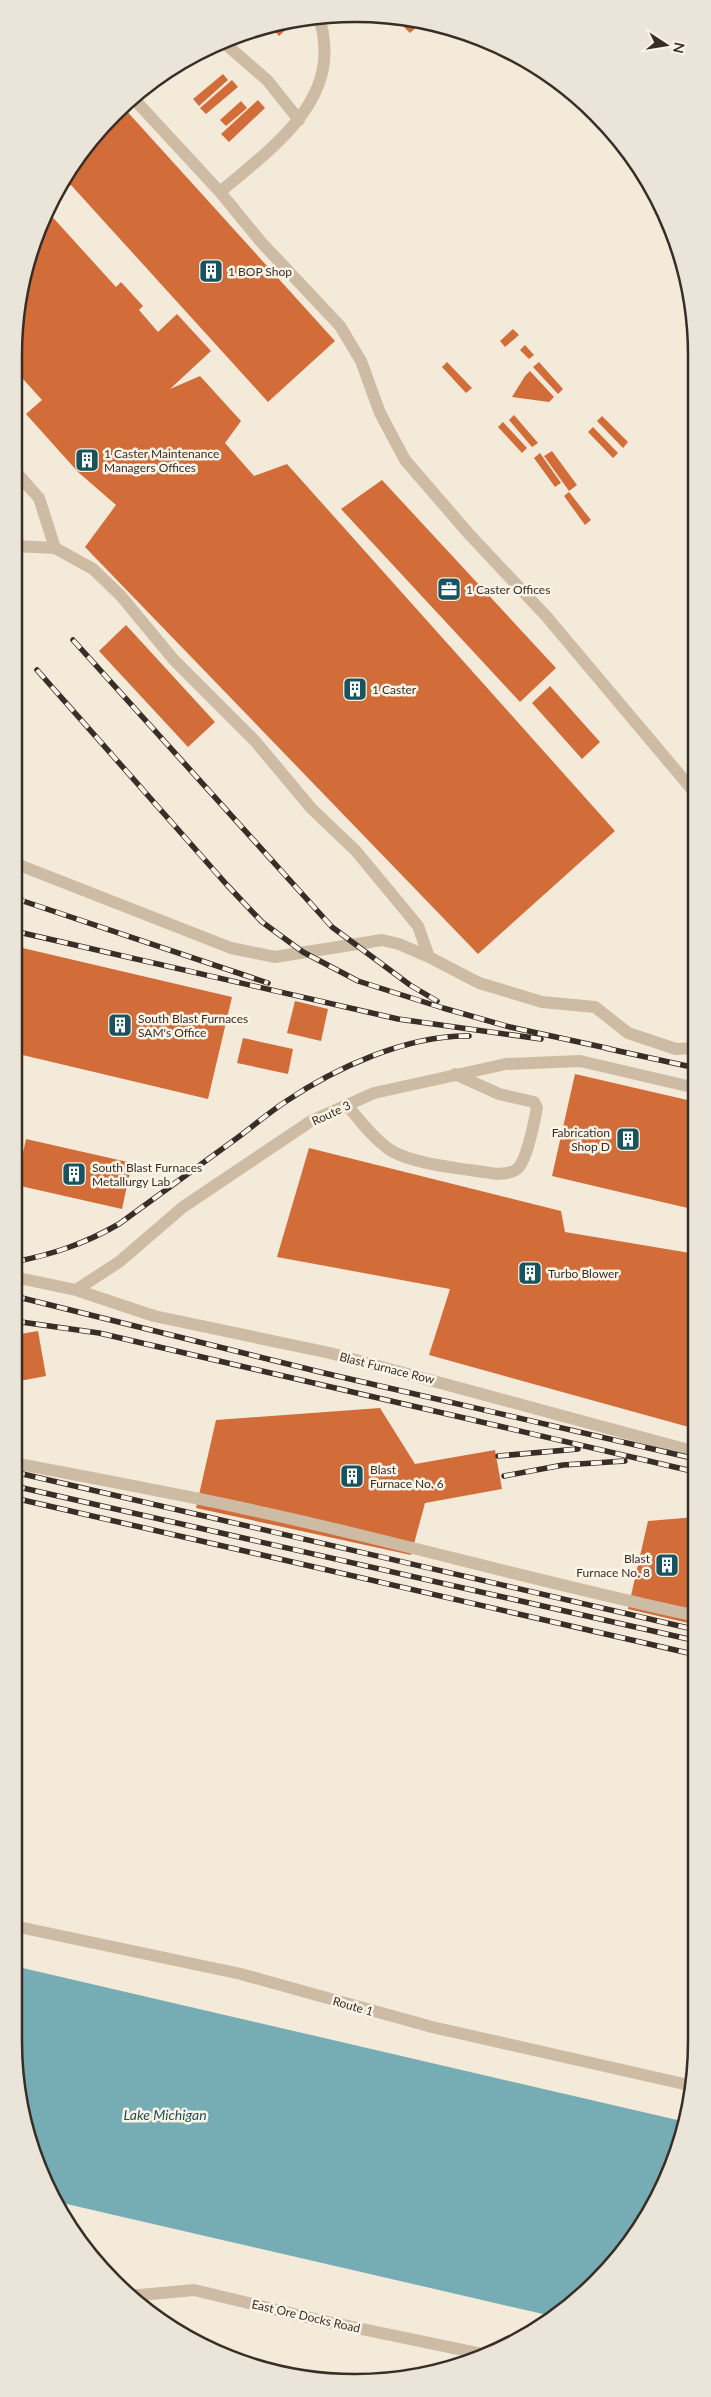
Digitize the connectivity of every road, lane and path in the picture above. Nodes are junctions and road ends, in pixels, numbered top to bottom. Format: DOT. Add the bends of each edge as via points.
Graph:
graph roads {
  1 [pos="322,24"];
  2 [pos="229,47"];
  3 [pos="138,103"];
  4 [pos="298,120"];
  5 [pos="220,192"];
  6 [pos="22,479"];
  7 [pos="22,546"];
  8 [pos="55,548"];
  9 [pos="688,785"];
  10 [pos="22,866"];
  11 [pos="429,957"];
  12 [pos="688,1048"];
  13 [pos="455,1074"];
  14 [pos="688,1086"];
  15 [pos="348,1105"];
  16 [pos="22,1279"];
  17 [pos="76,1290"];
  18 [pos="688,1450"];
  19 [pos="22,1464"];
  20 [pos="688,1614"];
  21 [pos="22,1928"];
  22 [pos="686,2084"];
  23 [pos="140,2295"];
  24 [pos="475,2352"];
  1 -- 4 [label="street" via="325,51 321,82"];
  2 -- 4 [label="street" via="267,80"];
  3 -- 5 [label="street"];
  4 -- 5 [label="street"];
  5 -- 9 [label="street" via="340,326 361,361 380,413 405,460 546,616"];
  6 -- 8 [label="street" via="39,498"];
  7 -- 8 [label="street"];
  8 -- 11 [label="street" via="93,569 120,596 174,660 255,741 311,808 356,851 418,926"];
  10 -- 11 [label="street" via="230,948 275,957 382,940"];
  11 -- 12 [label="street" via="479,983 542,1002 594,1007 628,1033 676,1049"];
  13 -- 14 [label="street, Route 3" via="506,1064 580,1061"];
  13 -- 15 [label="street, Route 3" via="374,1093"];
  13 -- 15 [label="street" via="499,1094 534,1102 537,1108 519,1168 497,1174 406,1158 387,1148"];
  15 -- 17 [label="street, Route 3" via="311,1122 183,1207 119,1262"];
  16 -- 17 [label="street"];
  17 -- 18 [label="street, Blast Furnace Row" via="154,1316 330,1353"];
  19 -- 20 [label="street" via="162,1490"];
  21 -- 22 [label="street, Route 1" via="241,1974 432,2027"];
  23 -- 24 [label="street, East Ore Docks Road" via="194,2290"];
}
